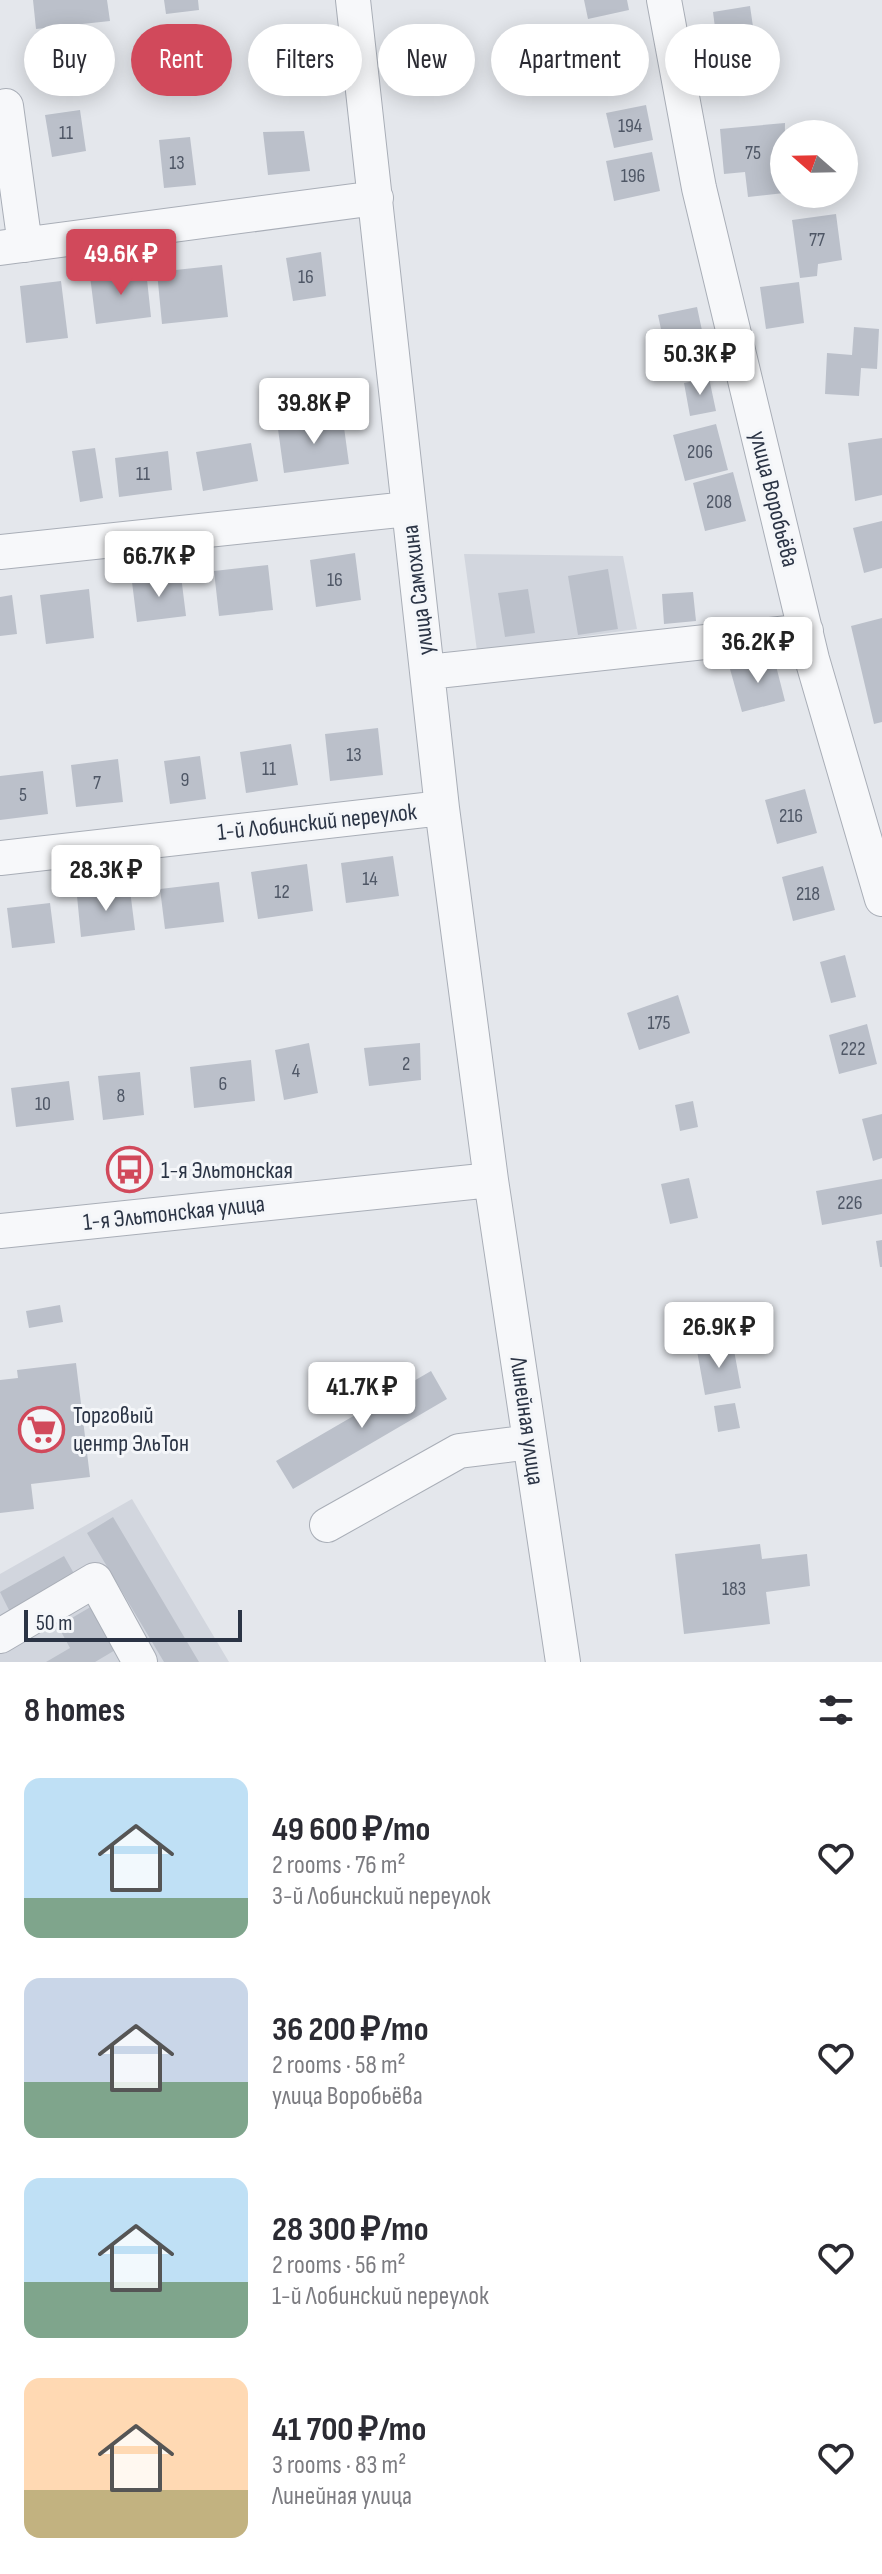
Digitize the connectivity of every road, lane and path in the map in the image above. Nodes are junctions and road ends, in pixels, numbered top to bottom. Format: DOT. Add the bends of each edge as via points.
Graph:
graph roads {
  1 [pos="353,0"];
  2 [pos="664,0"];
  3 [pos="6,106"];
  4 [pos="376,198"];
  5 [pos="12,247"];
  6 [pos="408,509"];
  7 [pos="0,552"];
  8 [pos="806,631"];
  9 [pos="428,672"];
  10 [pos="442,808"];
  11 [pos="875,852"];
  12 [pos="0,858"];
  13 [pos="882,899"];
  14 [pos="491,1180"];
  15 [pos="0,1231"];
  16 [pos="530,1442"];
  17 [pos="327,1525"];
  18 [pos="0,1636"];
  19 [pos="135,1660"];
  20 [pos="563,1662"];
  1 -- 4 [label="street, улица Самохина"];
  2 -- 8 [label="street, улица Воробьёва" via="699,188"];
  3 -- 5 [label="street"];
  4 -- 5 [label="street"];
  4 -- 6 [label="street, улица Самохина"];
  6 -- 7 [label="street"];
  6 -- 9 [label="street, улица Самохина"];
  8 -- 9 [label="street"];
  8 -- 11 [label="street, улица Воробьёва"];
  9 -- 10 [label="street, улица Самохина"];
  10 -- 12 [label="street, 1-й Лобинский переулок"];
  10 -- 14 [label="street, улица Самохина"];
  11 -- 13 [label="street, улица Воробьёва"];
  14 -- 15 [label="street, 1-я Эльтонская улица"];
  14 -- 16 [label="street, Линейная улица"];
  16 -- 17 [label="street" via="459,1451"];
  16 -- 20 [label="street, Линейная улица"];
  18 -- 19 [label="street" via="95,1580"];
}
